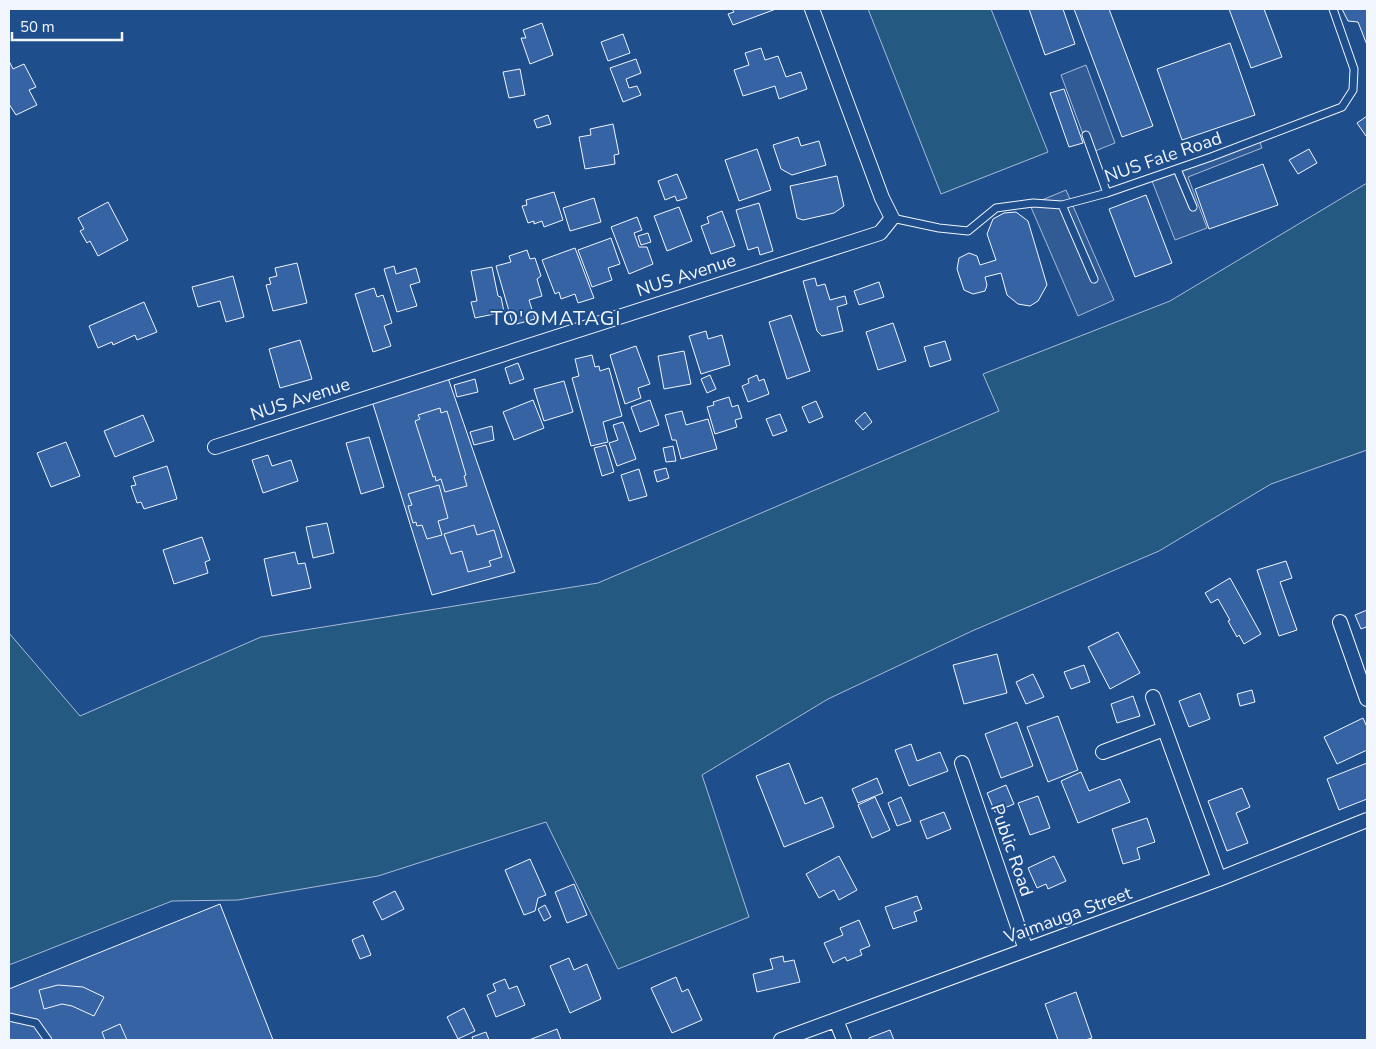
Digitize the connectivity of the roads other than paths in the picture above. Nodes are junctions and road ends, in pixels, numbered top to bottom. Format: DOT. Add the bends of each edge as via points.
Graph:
graph roads {
  1 [pos="812,9"];
  2 [pos="1333,9"];
  3 [pos="1086,135"];
  4 [pos="1177,169"];
  5 [pos="1106,193"];
  6 [pos="1062,206"];
  7 [pos="1192,207"];
  8 [pos="892,218"];
  9 [pos="1094,279"];
  10 [pos="215,447"];
  11 [pos="1340,622"];
  12 [pos="1153,697"];
  13 [pos="1367,699"];
  14 [pos="1164,729"];
  15 [pos="1103,752"];
  16 [pos="962,763"];
  17 [pos="1367,820"];
  18 [pos="1219,879"];
  19 [pos="1026,950"];
  20 [pos="9,1017"];
  21 [pos="836,1020"];
  22 [pos="48,1040"];
  23 [pos="781,1040"];
  24 [pos="844,1040"];
  1 -- 8 [label="street"];
  2 -- 4 [label="lane, NUS Fale Road" via="1354,69 1353,90 1342,107"];
  3 -- 5 [label="lane"];
  4 -- 5 [label="lane, NUS Fale Road"];
  4 -- 7 [label="lane"];
  5 -- 6 [label="lane, NUS Fale Road"];
  6 -- 8 [label="lane, NUS Fale Road" via="1033,203 996,208 968,231"];
  6 -- 9 [label="lane"];
  8 -- 10 [label="street, NUS Avenue" via="880,232"];
  11 -- 13 [label="street"];
  12 -- 14 [label="street"];
  14 -- 15 [label="street"];
  14 -- 18 [label="street"];
  16 -- 19 [label="street, Public Road"];
  17 -- 18 [label="street, Vaimauga Street"];
  18 -- 19 [label="street, Vaimauga Street"];
  19 -- 21 [label="street, Vaimauga Street"];
  20 -- 22 [label="lane" via="36,1023"];
  21 -- 23 [label="street, Vaimauga Street"];
  21 -- 24 [label="street"];
}
